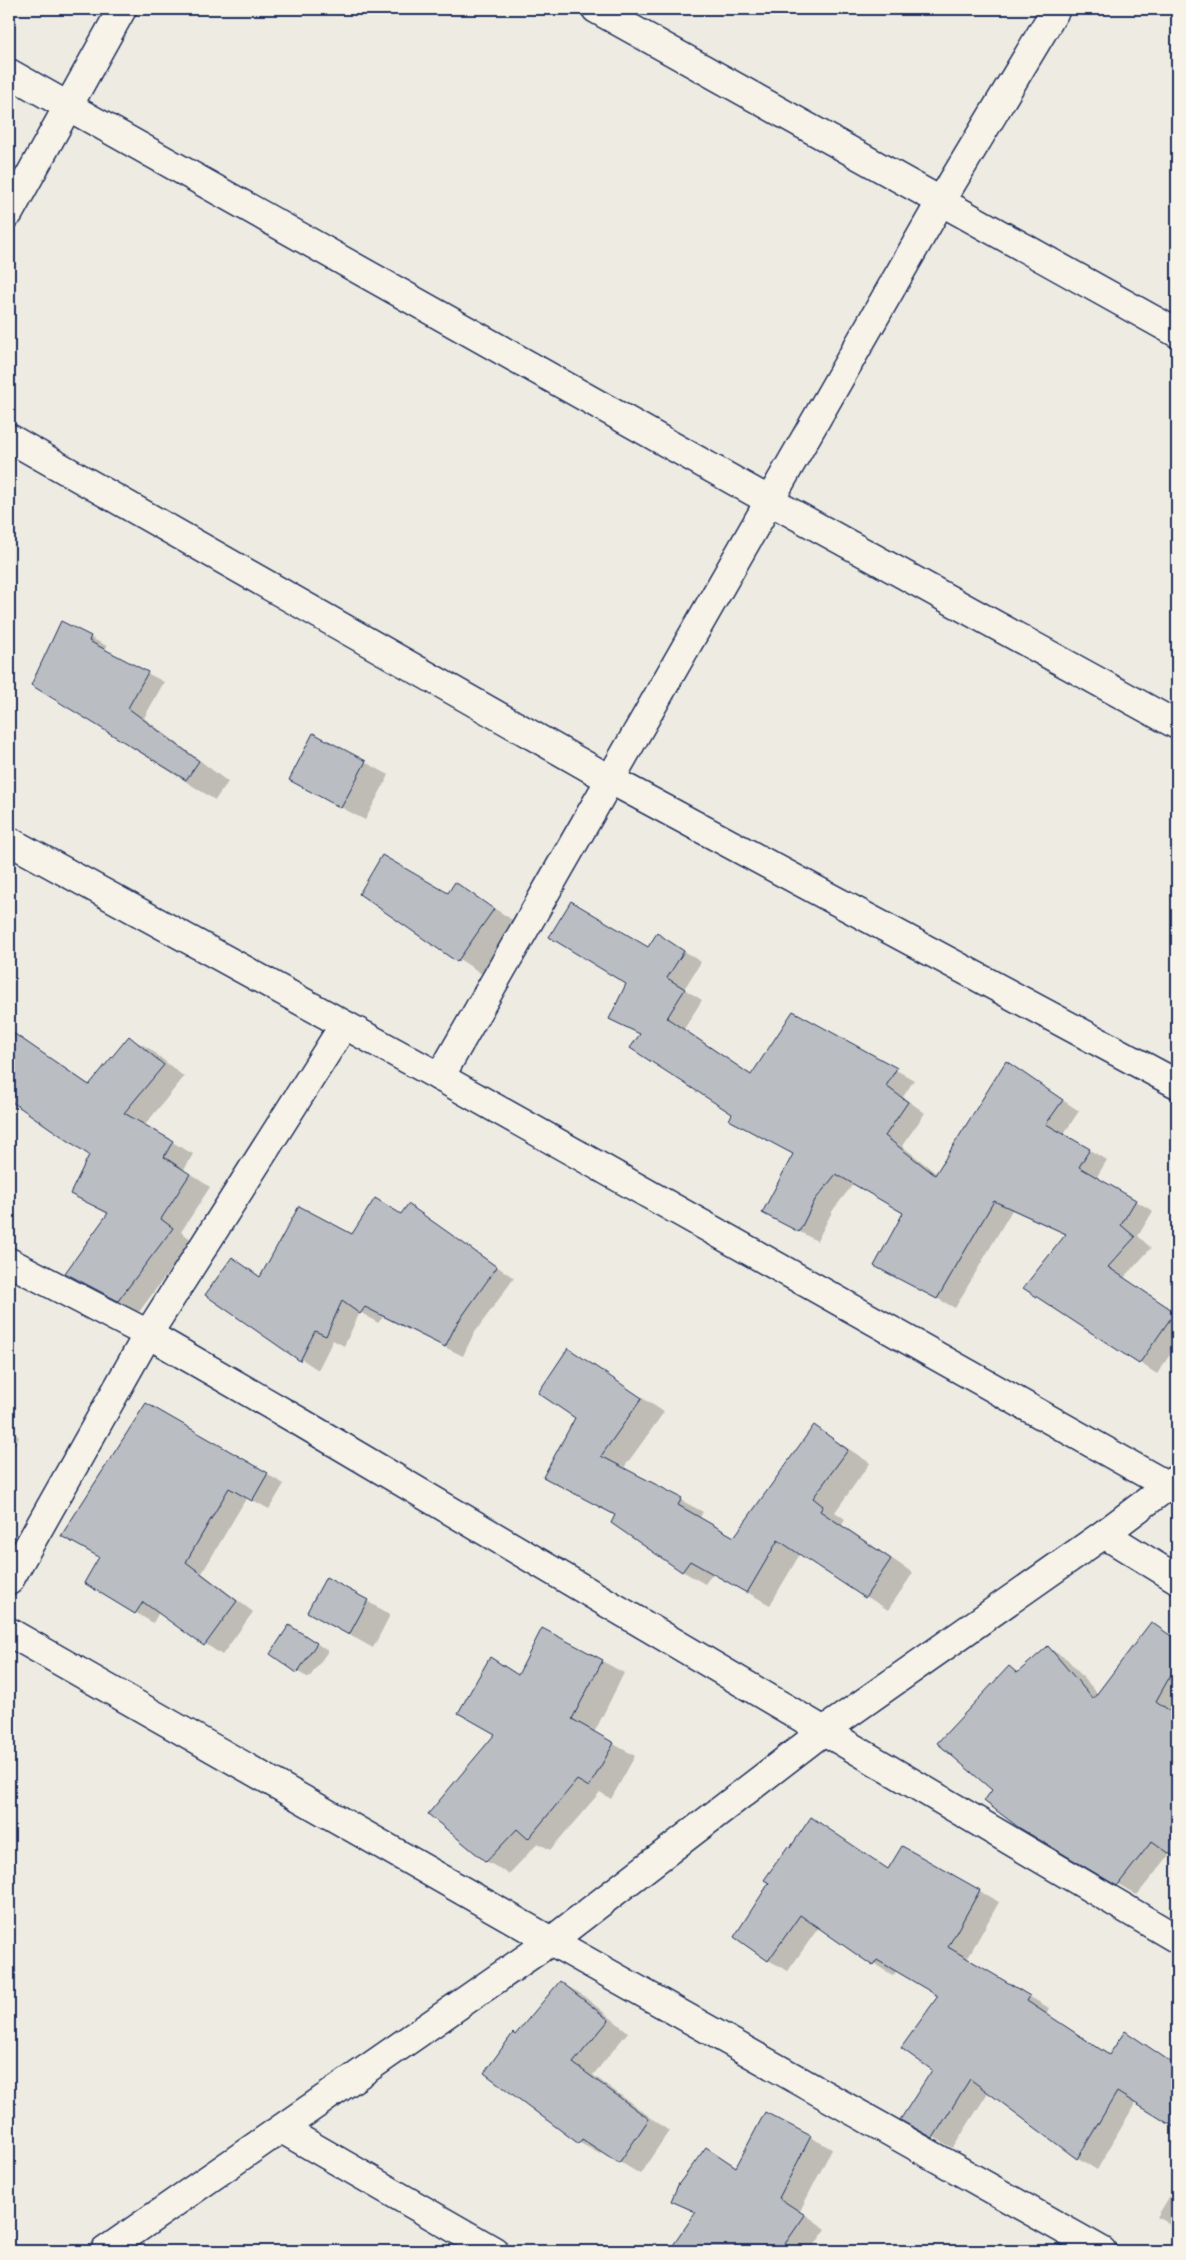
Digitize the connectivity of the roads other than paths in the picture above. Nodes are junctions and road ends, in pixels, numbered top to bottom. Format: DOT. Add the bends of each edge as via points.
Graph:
graph roads {
  1 [pos="122,9"];
  2 [pos="596,9"];
  3 [pos="1056,9"];
  4 [pos="9,73"];
  5 [pos="68,107"];
  6 [pos="941,201"];
  7 [pos="9,213"];
  8 [pos="1177,333"];
  9 [pos="9,438"];
  10 [pos="770,502"];
  11 [pos="1177,725"];
  12 [pos="611,780"];
  13 [pos="9,841"];
  14 [pos="344,1025"];
  15 [pos="440,1077"];
  16 [pos="1177,1084"];
  17 [pos="9,1262"];
  18 [pos="148,1334"];
  19 [pos="1173,1482"];
  20 [pos="1104,1534"];
  21 [pos="1177,1579"];
  22 [pos="9,1581"];
  23 [pos="9,1632"];
  24 [pos="825,1730"];
  25 [pos="1177,1939"];
  26 [pos="551,1941"];
  27 [pos="282,2129"];
  28 [pos="105,2251"];
  29 [pos="494,2251"];
  30 [pos="1102,2251"];
  1 -- 5 [label="street"];
  2 -- 6 [label="street"];
  3 -- 6 [label="street"];
  4 -- 5 [label="street"];
  5 -- 7 [label="street"];
  5 -- 10 [label="street"];
  6 -- 8 [label="street"];
  6 -- 10 [label="street"];
  9 -- 12 [label="street"];
  10 -- 11 [label="street"];
  10 -- 12 [label="street"];
  12 -- 15 [label="street"];
  12 -- 16 [label="street"];
  13 -- 14 [label="street"];
  14 -- 15 [label="street"];
  14 -- 18 [label="street"];
  15 -- 19 [label="street"];
  17 -- 18 [label="street"];
  18 -- 22 [label="street"];
  18 -- 24 [label="street"];
  19 -- 20 [label="street"];
  20 -- 21 [label="street"];
  20 -- 24 [label="street"];
  23 -- 26 [label="street"];
  24 -- 25 [label="street"];
  24 -- 26 [label="street"];
  26 -- 27 [label="street"];
  26 -- 30 [label="street"];
  27 -- 28 [label="street"];
  27 -- 29 [label="street"];
}
